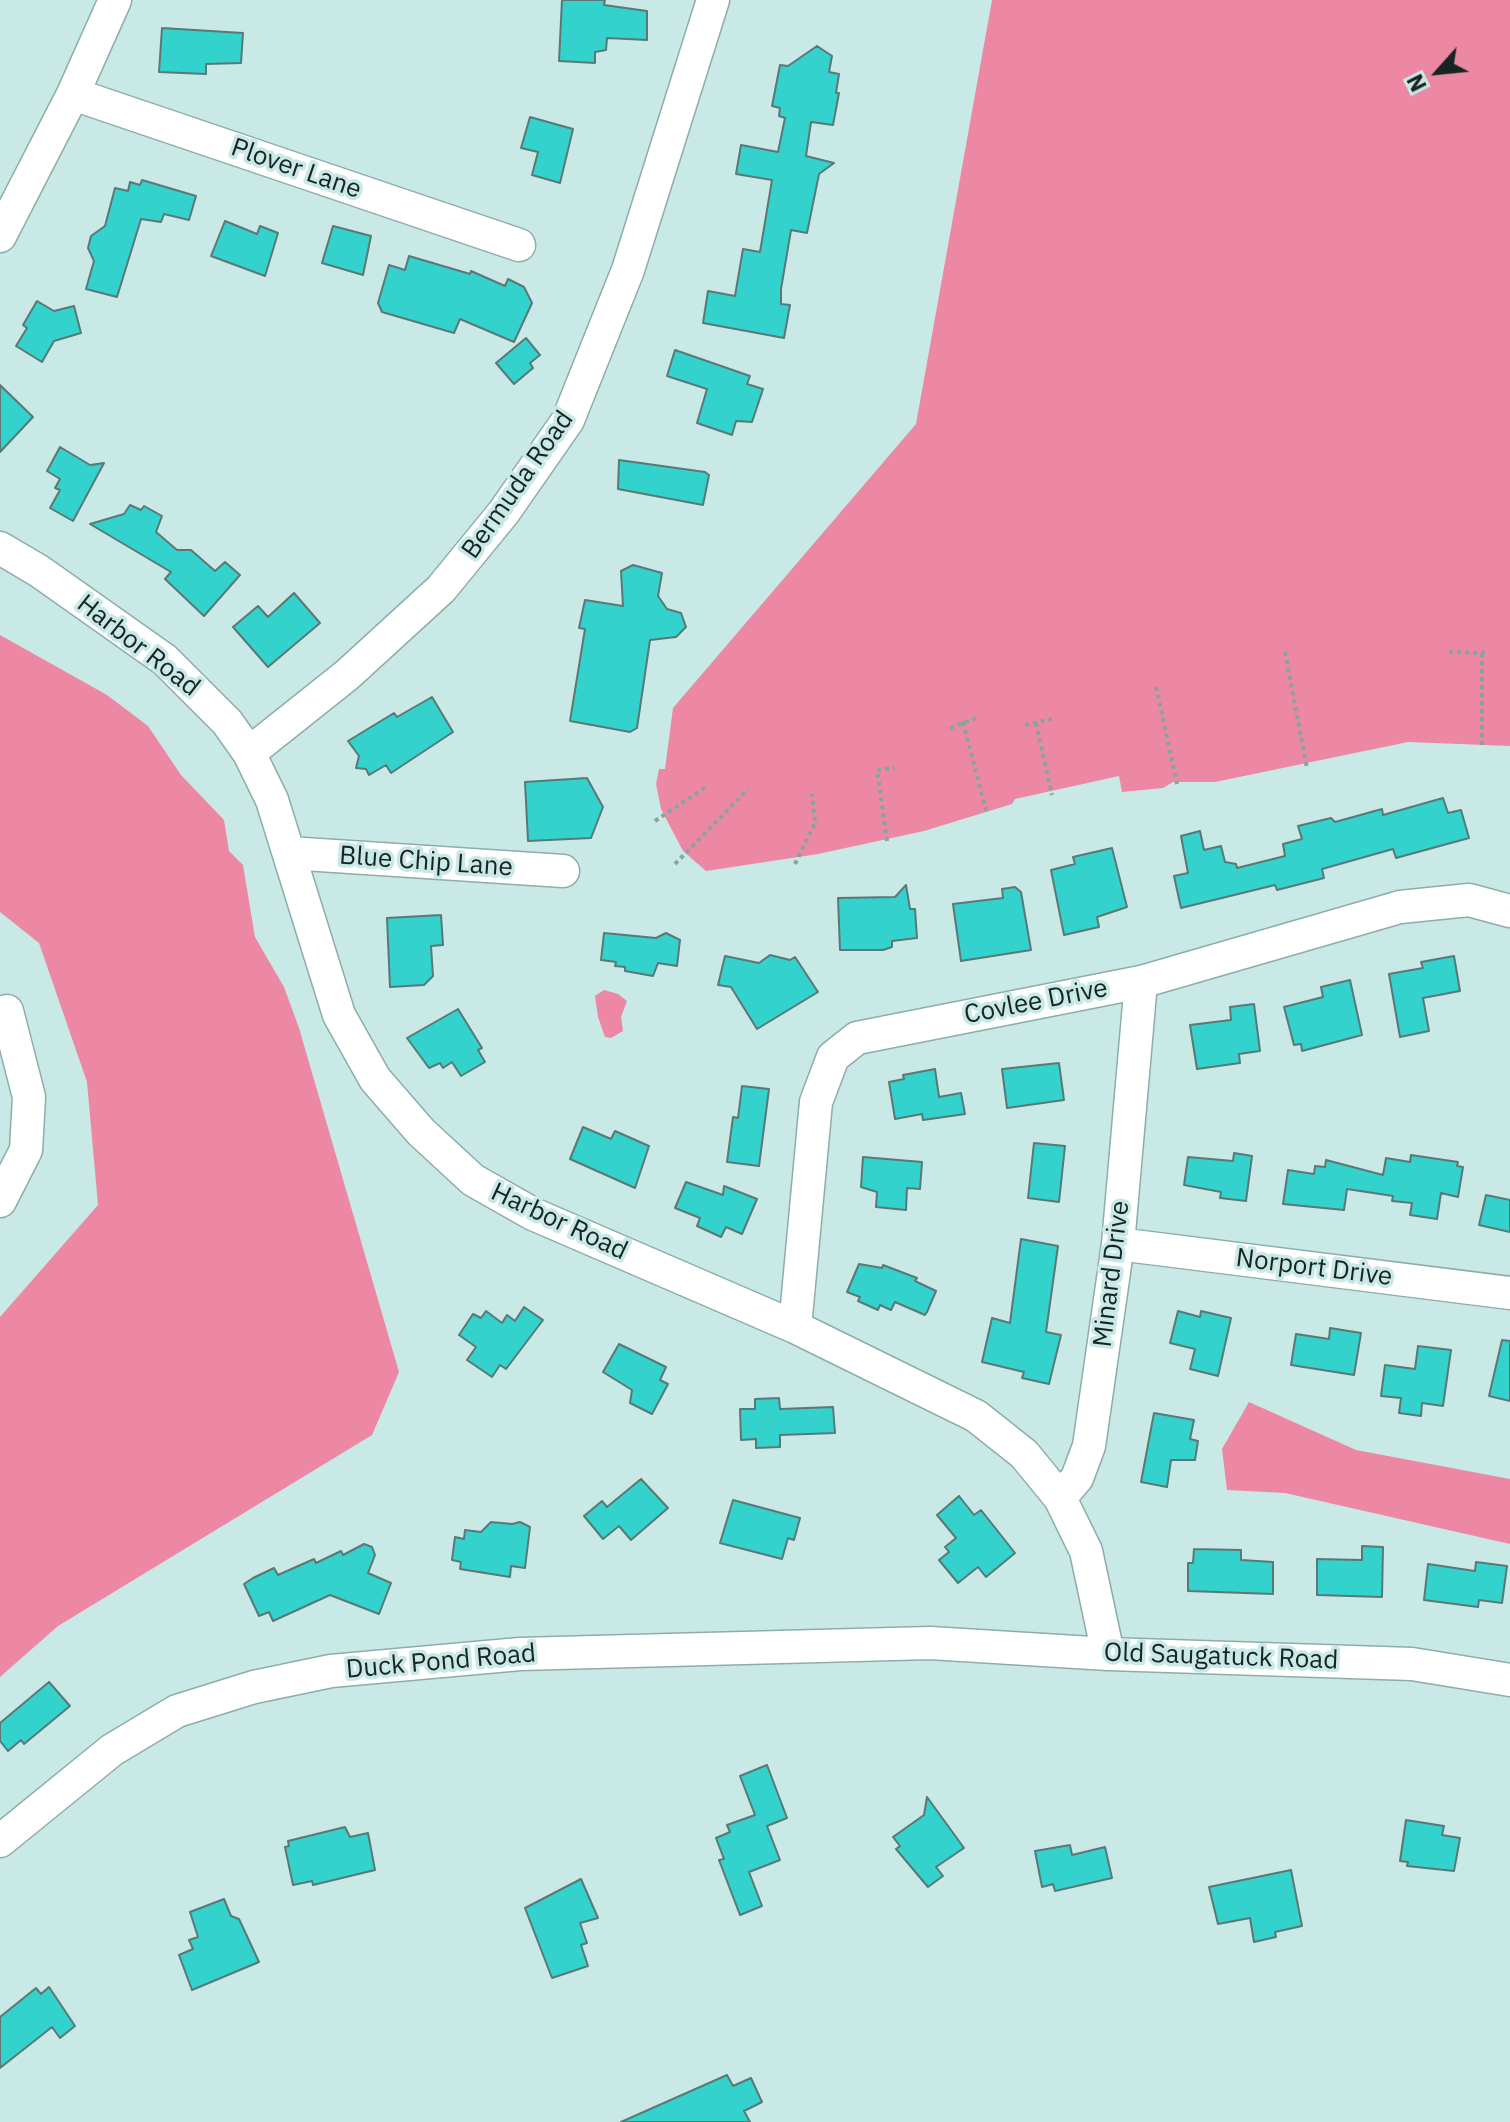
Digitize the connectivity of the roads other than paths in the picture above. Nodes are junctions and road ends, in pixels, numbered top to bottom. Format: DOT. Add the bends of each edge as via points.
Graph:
graph roads {
  1 [pos="115,0"];
  2 [pos="713,0"];
  3 [pos="73,94"];
  4 [pos="0,236"];
  5 [pos="519,245"];
  6 [pos="0,548"];
  7 [pos="249,753"];
  8 [pos="289,853"];
  9 [pos="563,871"];
  10 [pos="1510,911"];
  11 [pos="1141,982"];
  12 [pos="7,1011"];
  13 [pos="0,1201"];
  14 [pos="1118,1244"];
  15 [pos="1510,1293"];
  16 [pos="795,1327"];
  17 [pos="1060,1498"];
  18 [pos="930,1643"];
  19 [pos="1108,1654"];
  20 [pos="1510,1680"];
  21 [pos="0,1841"];
  1 -- 3 [label="street"];
  2 -- 7 [label="street, Bermuda Road" via="628,270 568,420 504,512 441,589 347,675"];
  3 -- 4 [label="street"];
  3 -- 5 [label="street, Plover Lane"];
  6 -- 7 [label="street, Harbor Road" via="165,660 227,722"];
  7 -- 8 [label="street, Harbor Road"];
  8 -- 9 [label="street, Blue Chip Lane"];
  8 -- 16 [label="street, Harbor Road" via="339,1015 375,1079 421,1132 473,1180 533,1214"];
  10 -- 11 [label="street, Covlee Drive" via="1469,900 1400,907"];
  11 -- 14 [label="street, Minard Drive"];
  11 -- 16 [label="street, Covlee Drive" via="874,1033 843,1047 826,1068 816,1102"];
  12 -- 13 [label="street" via="29,1097 26,1150"];
  14 -- 15 [label="street, Norport Drive"];
  14 -- 17 [label="street, Minard Drive" via="1089,1446 1077,1478"];
  16 -- 17 [label="street, Harbor Road" via="976,1416 1024,1454"];
  17 -- 19 [label="street" via="1086,1551"];
  18 -- 19 [label="street, Old Saugatuck Road"];
  18 -- 21 [label="street, Duck Pond Road" via="520,1654 331,1671 254,1687 177,1711 112,1750"];
  19 -- 20 [label="street, Old Saugatuck Road" via="1412,1664"];
}
